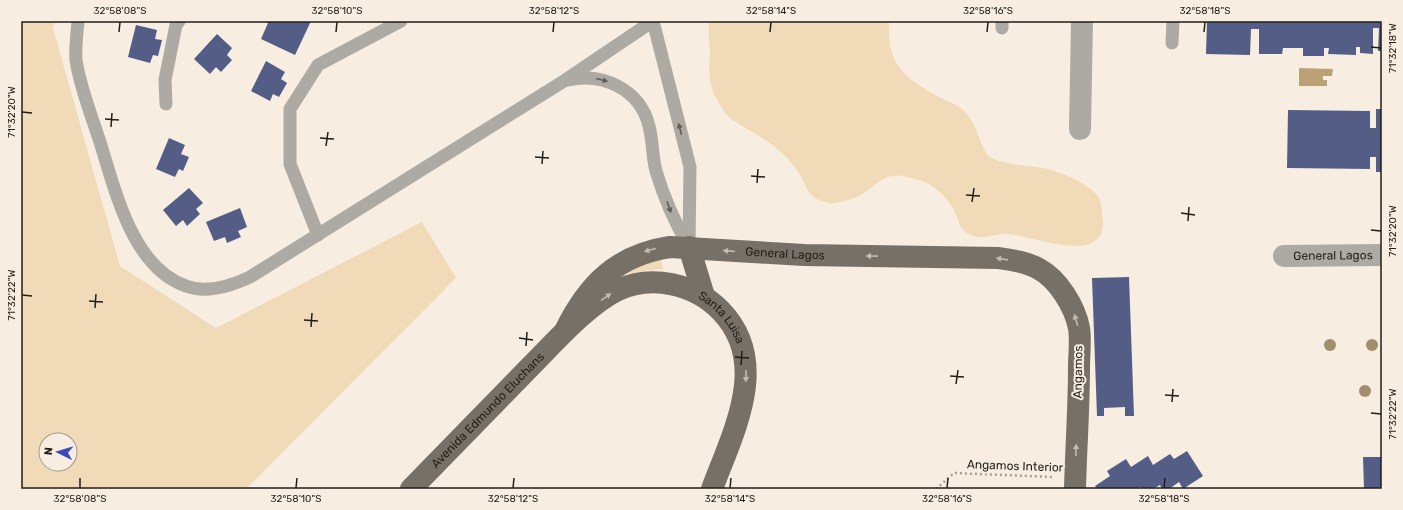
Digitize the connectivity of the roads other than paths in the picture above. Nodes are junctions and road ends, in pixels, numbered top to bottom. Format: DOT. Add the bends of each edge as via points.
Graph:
graph roads {
  1 [pos="78,21"];
  2 [pos="179,21"];
  3 [pos="401,21"];
  4 [pos="653,21"];
  5 [pos="1082,21"];
  6 [pos="1173,21"];
  7 [pos="1172,43"];
  8 [pos="564,81"];
  9 [pos="166,104"];
  10 [pos="1080,129"];
  11 [pos="318,235"];
  12 [pos="689,247"];
  13 [pos="1382,255"];
  14 [pos="1284,256"];
  15 [pos="1040,269"];
  16 [pos="704,296"];
  17 [pos="565,331"];
  18 [pos="1075,484"];
  19 [pos="411,489"];
  20 [pos="712,489"];
  1 -- 11 [label="lane" via="76,60 125,220 144,252 159,269 187,287 216,289 250,277"];
  2 -- 9 [label="lane" via="165,80"];
  3 -- 11 [label="lane" via="318,64 290,109 290,164"];
  4 -- 8 [label="lane"];
  12 -- 4 [label="lane, one-way" via="690,167"];
  5 -- 10 [label="street"];
  6 -- 7 [label="lane"];
  8 -- 11 [label="lane"];
  8 -- 12 [label="lane, one-way" via="578,77 608,81 621,87 638,104 649,125 656,170 670,211"];
  15 -- 12 [label="main road, General Lagos, one-way" via="998,258 804,255"];
  12 -- 16 [label="main road"];
  12 -- 17 [label="main road, General Lagos, one-way" via="651,250 632,256 617,265 603,276 581,302"];
  13 -- 14 [label="street, General Lagos"];
  18 -- 15 [label="main road, Angamos, one-way" via="1079,328 1066,297"];
  17 -- 16 [label="main road, Santa Luisa, one-way" via="605,297 632,285 647,282 676,285"];
  16 -- 20 [label="main road, Santa Luisa, one-way" via="721,311 735,329 743,350 747,373 746,388 732,437"];
  17 -- 19 [label="main road, Avenida Edmundo Eluchans"];
}
